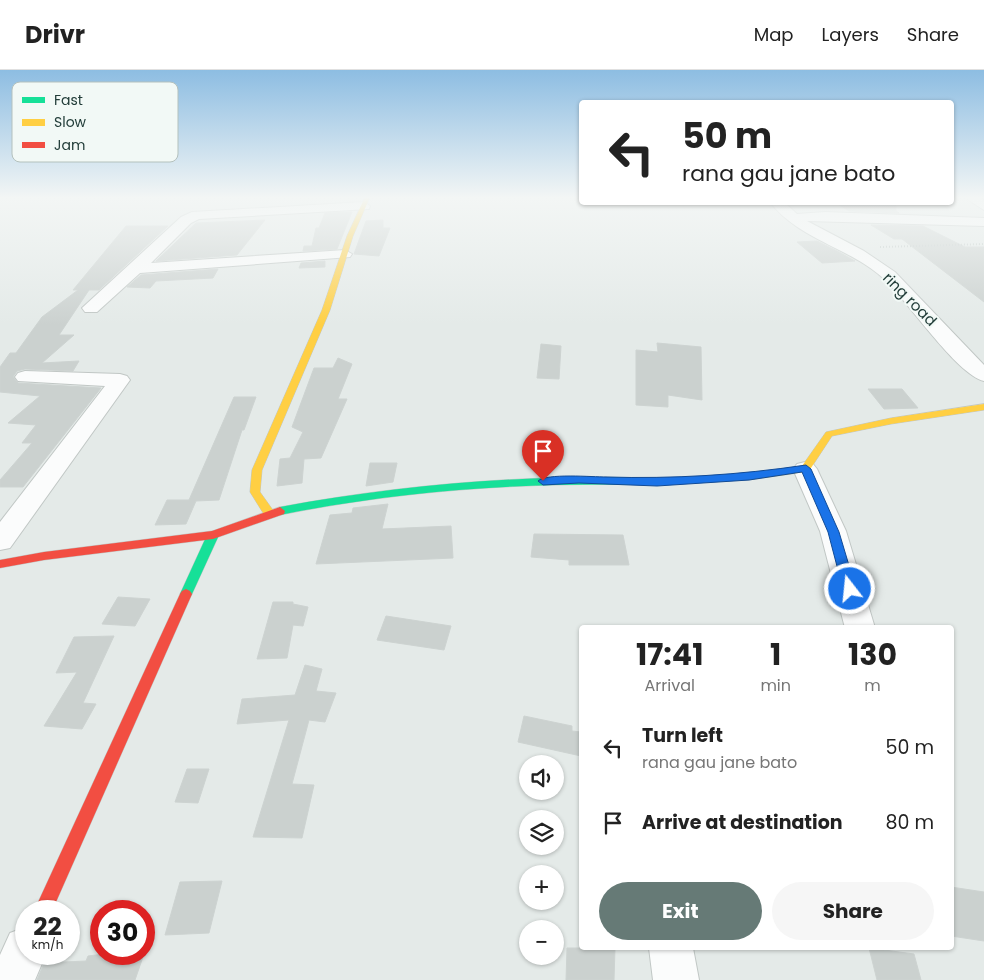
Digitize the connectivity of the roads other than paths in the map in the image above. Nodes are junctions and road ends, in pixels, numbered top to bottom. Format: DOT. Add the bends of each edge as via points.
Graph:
graph roads {
  1 [pos="167,239"];
  2 [pos="350,239"];
  3 [pos="834,239"];
  4 [pos="345,254"];
  5 [pos="134,269"];
  6 [pos="91,308"];
  7 [pos="984,375"];
  8 [pos="26,377"];
  9 [pos="984,407"];
  10 [pos="806,469"];
  11 [pos="269,513"];
  12 [pos="213,535"];
  13 [pos="0,541"];
  14 [pos="0,564"];
  15 [pos="859,625"];
  16 [pos="48,900"];
  17 [pos="671,950"];
  18 [pos="19,965"];
  19 [pos="12,980"];
  20 [pos="676,980"];
  1 -- 5 [label="street"];
  2 -- 4 [label="street"];
  3 -- 7 [label="street, ring road" via="887,274"];
  4 -- 5 [label="street"];
  4 -- 11 [label="street" via="326,310 257,470 255,492"];
  5 -- 6 [label="street"];
  8 -- 13 [label="street" via="120,380"];
  9 -- 10 [label="street" via="829,434"];
  10 -- 11 [label="street" via="749,477 657,482 579,479 472,485 335,499"];
  10 -- 15 [label="street" via="834,532"];
  11 -- 12 [label="street"];
  12 -- 14 [label="street"];
  12 -- 16 [label="street"];
  17 -- 20 [label="street"];
  18 -- 19 [label="street"];
}
